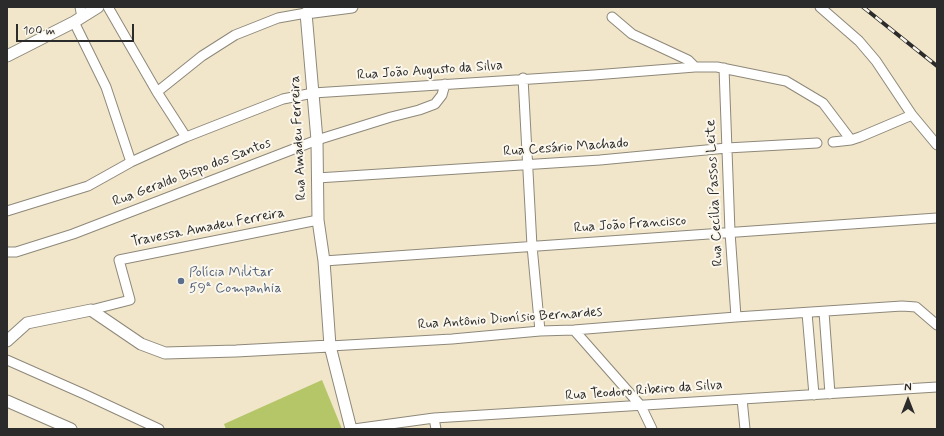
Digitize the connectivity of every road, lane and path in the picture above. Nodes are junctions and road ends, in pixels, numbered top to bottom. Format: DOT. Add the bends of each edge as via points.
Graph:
graph roads {
  1 [pos="98,7"];
  2 [pos="108,7"];
  3 [pos="352,7"];
  4 [pos="820,7"];
  5 [pos="306,13"];
  6 [pos="79,15"];
  7 [pos="612,17"];
  8 [pos="7,56"];
  9 [pos="695,67"];
  10 [pos="724,68"];
  11 [pos="523,78"];
  12 [pos="445,84"];
  13 [pos="157,92"];
  14 [pos="313,93"];
  15 [pos="912,115"];
  16 [pos="186,138"];
  17 [pos="317,140"];
  18 [pos="851,140"];
  19 [pos="833,142"];
  20 [pos="817,143"];
  21 [pos="937,145"];
  22 [pos="727,148"];
  23 [pos="131,162"];
  24 [pos="528,164"];
  25 [pos="318,178"];
  26 [pos="7,211"];
  27 [pos="937,218"];
  28 [pos="318,220"];
  29 [pos="730,232"];
  30 [pos="532,246"];
  31 [pos="7,252"];
  32 [pos="324,261"];
  33 [pos="91,310"];
  34 [pos="824,312"];
  35 [pos="807,313"];
  36 [pos="736,317"];
  37 [pos="937,326"];
  38 [pos="574,330"];
  39 [pos="540,331"];
  40 [pos="7,341"];
  41 [pos="330,346"];
  42 [pos="7,360"];
  43 [pos="937,387"];
  44 [pos="830,394"];
  45 [pos="814,395"];
  46 [pos="742,399"];
  47 [pos="7,401"];
  48 [pos="641,406"];
  49 [pos="434,418"];
  50 [pos="72,429"];
  51 [pos="160,429"];
  52 [pos="350,429"];
  53 [pos="354,429"];
  54 [pos="436,429"];
  55 [pos="652,429"];
  56 [pos="745,429"];
  1 -- 6 [label="street"];
  2 -- 13 [label="street"];
  3 -- 5 [label="street"];
  4 -- 15 [label="street" via="864,46"];
  5 -- 13 [label="street" via="278,18 235,35 202,56"];
  5 -- 14 [label="street, Rua Amadeu Ferreira"];
  6 -- 8 [label="street"];
  6 -- 23 [label="street"];
  7 -- 9 [label="street" via="632,34 688,60"];
  9 -- 10 [label="street, Rua João Augusto da Silva"];
  9 -- 11 [label="street, Rua João Augusto da Silva"];
  10 -- 18 [label="street, Rua João Augusto da Silva" via="786,81 823,103"];
  10 -- 22 [label="street, Rua Cecília Passos Leite"];
  11 -- 12 [label="street, Rua João Augusto da Silva"];
  11 -- 24 [label="street"];
  12 -- 14 [label="street, Rua João Augusto da Silva"];
  12 -- 17 [label="street, Rua Geraldo Bispo dos Santos" via="442,95 435,104"];
  13 -- 16 [label="street"];
  14 -- 16 [label="street, Rua João Augusto da Silva" via="283,99"];
  14 -- 17 [label="street, Rua Amadeu Ferreira"];
  15 -- 18 [label="street"];
  15 -- 21 [label="street"];
  16 -- 23 [label="street, Rua João Augusto da Silva"];
  17 -- 25 [label="street, Rua Amadeu Ferreira"];
  17 -- 31 [label="street, Rua Geraldo Bispo dos Santos" via="73,234 16,252"];
  18 -- 19 [label="street"];
  20 -- 22 [label="street, Rua Cesário Machado"];
  22 -- 24 [label="street, Rua Cesário Machado"];
  22 -- 29 [label="street, Rua Cecília Passos Leite"];
  23 -- 26 [label="street, Rua João Augusto da Silva" via="88,186"];
  24 -- 25 [label="street, Rua Cesário Machado"];
  24 -- 30 [label="street"];
  25 -- 28 [label="street, Rua Amadeu Ferreira"];
  27 -- 29 [label="street, Rua João Francisco"];
  28 -- 32 [label="street, Rua Amadeu Ferreira"];
  28 -- 33 [label="street, Travessa Amadeu Ferreira" via="119,260 130,300"];
  29 -- 30 [label="street, Rua João Francisco"];
  29 -- 36 [label="street, Rua Cecília Passos Leite"];
  30 -- 32 [label="street, Rua João Francisco"];
  30 -- 39 [label="street"];
  32 -- 41 [label="street, Rua Amadeu Ferreira"];
  33 -- 40 [label="street" via="27,323"];
  33 -- 41 [label="street, Rua Antônio Dionísio Bernardes" via="141,344 164,353"];
  34 -- 35 [label="street, Rua Antônio Dionísio Bernardes"];
  34 -- 37 [label="street, Rua Antônio Dionísio Bernardes" via="909,306 916,307"];
  34 -- 44 [label="street"];
  35 -- 36 [label="street, Rua Antônio Dionísio Bernardes"];
  35 -- 45 [label="street"];
  36 -- 38 [label="street, Rua Antônio Dionísio Bernardes"];
  38 -- 39 [label="street, Rua Antônio Dionísio Bernardes"];
  38 -- 48 [label="street"];
  39 -- 41 [label="street, Rua Antônio Dionísio Bernardes"];
  41 -- 52 [label="street, Rua Amadeu Ferreira"];
  42 -- 51 [label="street"];
  43 -- 44 [label="street, Rua Teodoro Ribeiro da Silva"];
  44 -- 45 [label="street, Rua Teodoro Ribeiro da Silva"];
  45 -- 46 [label="street, Rua Teodoro Ribeiro da Silva"];
  46 -- 48 [label="street, Rua Teodoro Ribeiro da Silva"];
  46 -- 56 [label="street"];
  47 -- 50 [label="street"];
  48 -- 49 [label="street, Rua Teodoro Ribeiro da Silva"];
  48 -- 55 [label="street"];
  49 -- 53 [label="street, Rua Teodoro Ribeiro da Silva"];
  49 -- 54 [label="street"];
}
